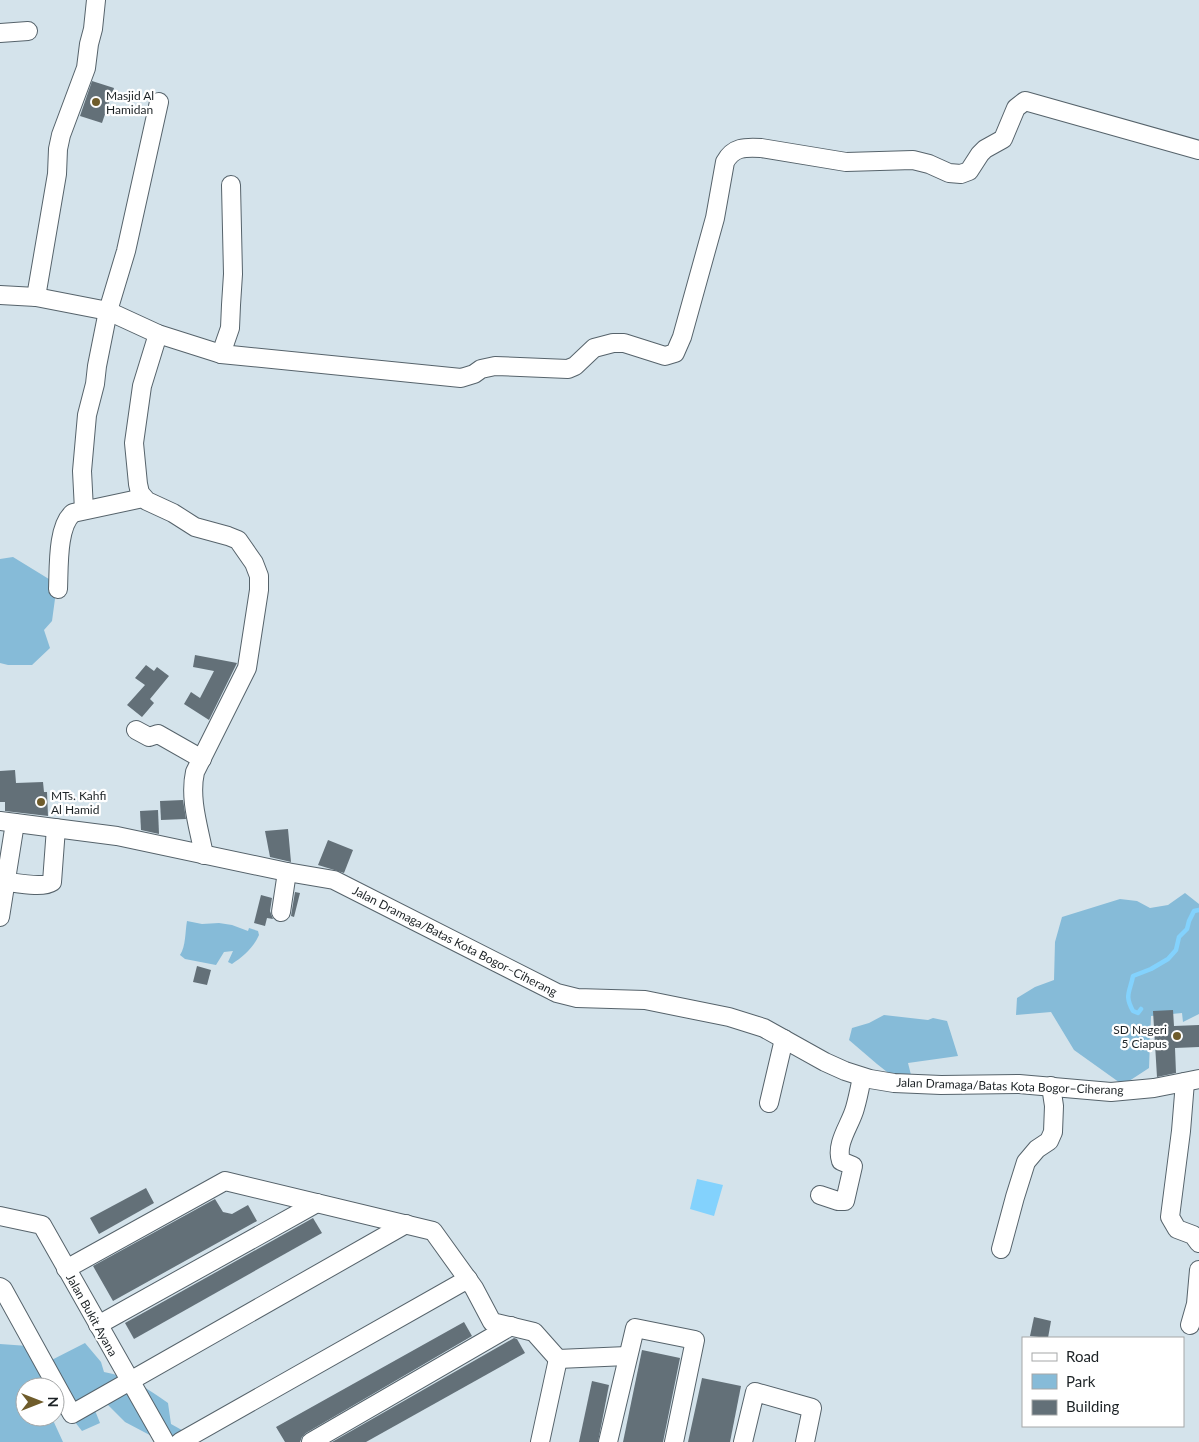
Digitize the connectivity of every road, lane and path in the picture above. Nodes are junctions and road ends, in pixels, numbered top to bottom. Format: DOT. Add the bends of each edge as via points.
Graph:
graph roads {
  1 [pos="96,0"];
  2 [pos="28,31"];
  3 [pos="0,33"];
  4 [pos="159,102"];
  5 [pos="1199,150"];
  6 [pos="231,185"];
  7 [pos="0,295"];
  8 [pos="36,297"];
  9 [pos="108,311"];
  10 [pos="158,334"];
  11 [pos="221,354"];
  12 [pos="143,498"];
  13 [pos="84,510"];
  14 [pos="58,589"];
  15 [pos="136,730"];
  16 [pos="202,759"];
  17 [pos="8,822"];
  18 [pos="56,828"];
  19 [pos="204,855"];
  20 [pos="287,872"];
  21 [pos="3,881"];
  22 [pos="281,912"];
  23 [pos="0,917"];
  24 [pos="784,1038"];
  25 [pos="862,1077"];
  26 [pos="1192,1081"];
  27 [pos="1051,1086"];
  28 [pos="768,1103"];
  29 [pos="820,1195"];
  30 [pos="318,1204"];
  31 [pos="0,1216"];
  32 [pos="406,1224"];
  33 [pos="1199,1243"];
  34 [pos="1001,1250"];
  35 [pos="66,1269"];
  36 [pos="1199,1270"];
  37 [pos="468,1279"];
  38 [pos="0,1287"];
  39 [pos="98,1325"];
  40 [pos="1190,1325"];
  41 [pos="511,1326"];
  42 [pos="627,1356"];
  43 [pos="558,1359"];
  44 [pos="130,1382"];
  45 [pos="165,1442"];
  46 [pos="180,1442"];
  47 [pos="311,1442"];
  48 [pos="540,1442"];
  49 [pos="608,1442"];
  50 [pos="674,1442"];
  51 [pos="743,1442"];
  52 [pos="805,1442"];
  1 -- 8 [label="street" via="86,68 58,149 57,174"];
  2 -- 3 [label="street"];
  4 -- 9 [label="street" via="126,250"];
  5 -- 11 [label="street" via="1026,101 1016,108 1003,139 985,149 969,171 961,174 912,160 846,162 761,148 740,148 725,162 717,209 682,337 675,353 670,355 612,344 594,348 568,369 495,366 461,378"];
  6 -- 11 [label="street" via="231,313 230,328"];
  7 -- 8 [label="street"];
  8 -- 9 [label="street"];
  9 -- 10 [label="street"];
  9 -- 13 [label="street" via="87,414 82,471"];
  10 -- 11 [label="street"];
  10 -- 12 [label="street" via="142,386 134,443 138,484"];
  12 -- 13 [label="street"];
  12 -- 16 [label="street" via="195,526 238,540 257,570 260,590 247,668"];
  13 -- 14 [label="street" via="73,512 64,524"];
  15 -- 16 [label="street" via="149,737 158,734"];
  16 -- 19 [label="street" via="192,785"];
  17 -- 18 [label="street, Jalan Dramaga/Batas Kota Bogor–Ciherang"];
  17 -- 21 [label="street"];
  18 -- 19 [label="street, Jalan Dramaga/Batas Kota Bogor–Ciherang" via="117,836"];
  18 -- 21 [label="street" via="52,882 40,885"];
  19 -- 20 [label="street, Jalan Dramaga/Batas Kota Bogor–Ciherang"];
  20 -- 22 [label="street"];
  20 -- 24 [label="street, Jalan Dramaga/Batas Kota Bogor–Ciherang" via="334,880 557,994 577,998 645,1000 706,1011 752,1023"];
  21 -- 23 [label="street"];
  24 -- 25 [label="street, Jalan Dramaga/Batas Kota Bogor–Ciherang" via="825,1062"];
  24 -- 28 [label="street"];
  25 -- 27 [label="street, Jalan Dramaga/Batas Kota Bogor–Ciherang" via="917,1085"];
  25 -- 29 [label="street" via="856,1108 840,1148 841,1161 853,1166 846,1199 838,1201"];
  26 -- 27 [label="street, Jalan Dramaga/Batas Kota Bogor–Ciherang" via="1112,1092"];
  26 -- 33 [label="street" via="1181,1132 1170,1217 1177,1229 1193,1235"];
  27 -- 34 [label="street" via="1053,1132 1049,1141 1037,1148 1026,1162"];
  30 -- 32 [label="street"];
  30 -- 35 [label="street" via="224,1181"];
  30 -- 39 [label="street"];
  31 -- 35 [label="street, Jalan Bukit Ayana" via="42,1225"];
  32 -- 37 [label="street" via="433,1231"];
  32 -- 44 [label="street"];
  35 -- 39 [label="street, Jalan Bukit Ayana"];
  36 -- 40 [label="street" via="1196,1304"];
  37 -- 41 [label="street" via="492,1322"];
  37 -- 46 [label="street"];
  38 -- 44 [label="street" via="72,1414"];
  39 -- 44 [label="street, Jalan Bukit Ayana"];
  41 -- 43 [label="street" via="534,1332"];
  41 -- 47 [label="street"];
  42 -- 43 [label="street"];
  42 -- 49 [label="street"];
  42 -- 50 [label="street" via="635,1328 695,1340"];
  43 -- 48 [label="street"];
  44 -- 45 [label="street, Jalan Bukit Ayana"];
  51 -- 52 [label="street" via="755,1392 812,1408"];
}
